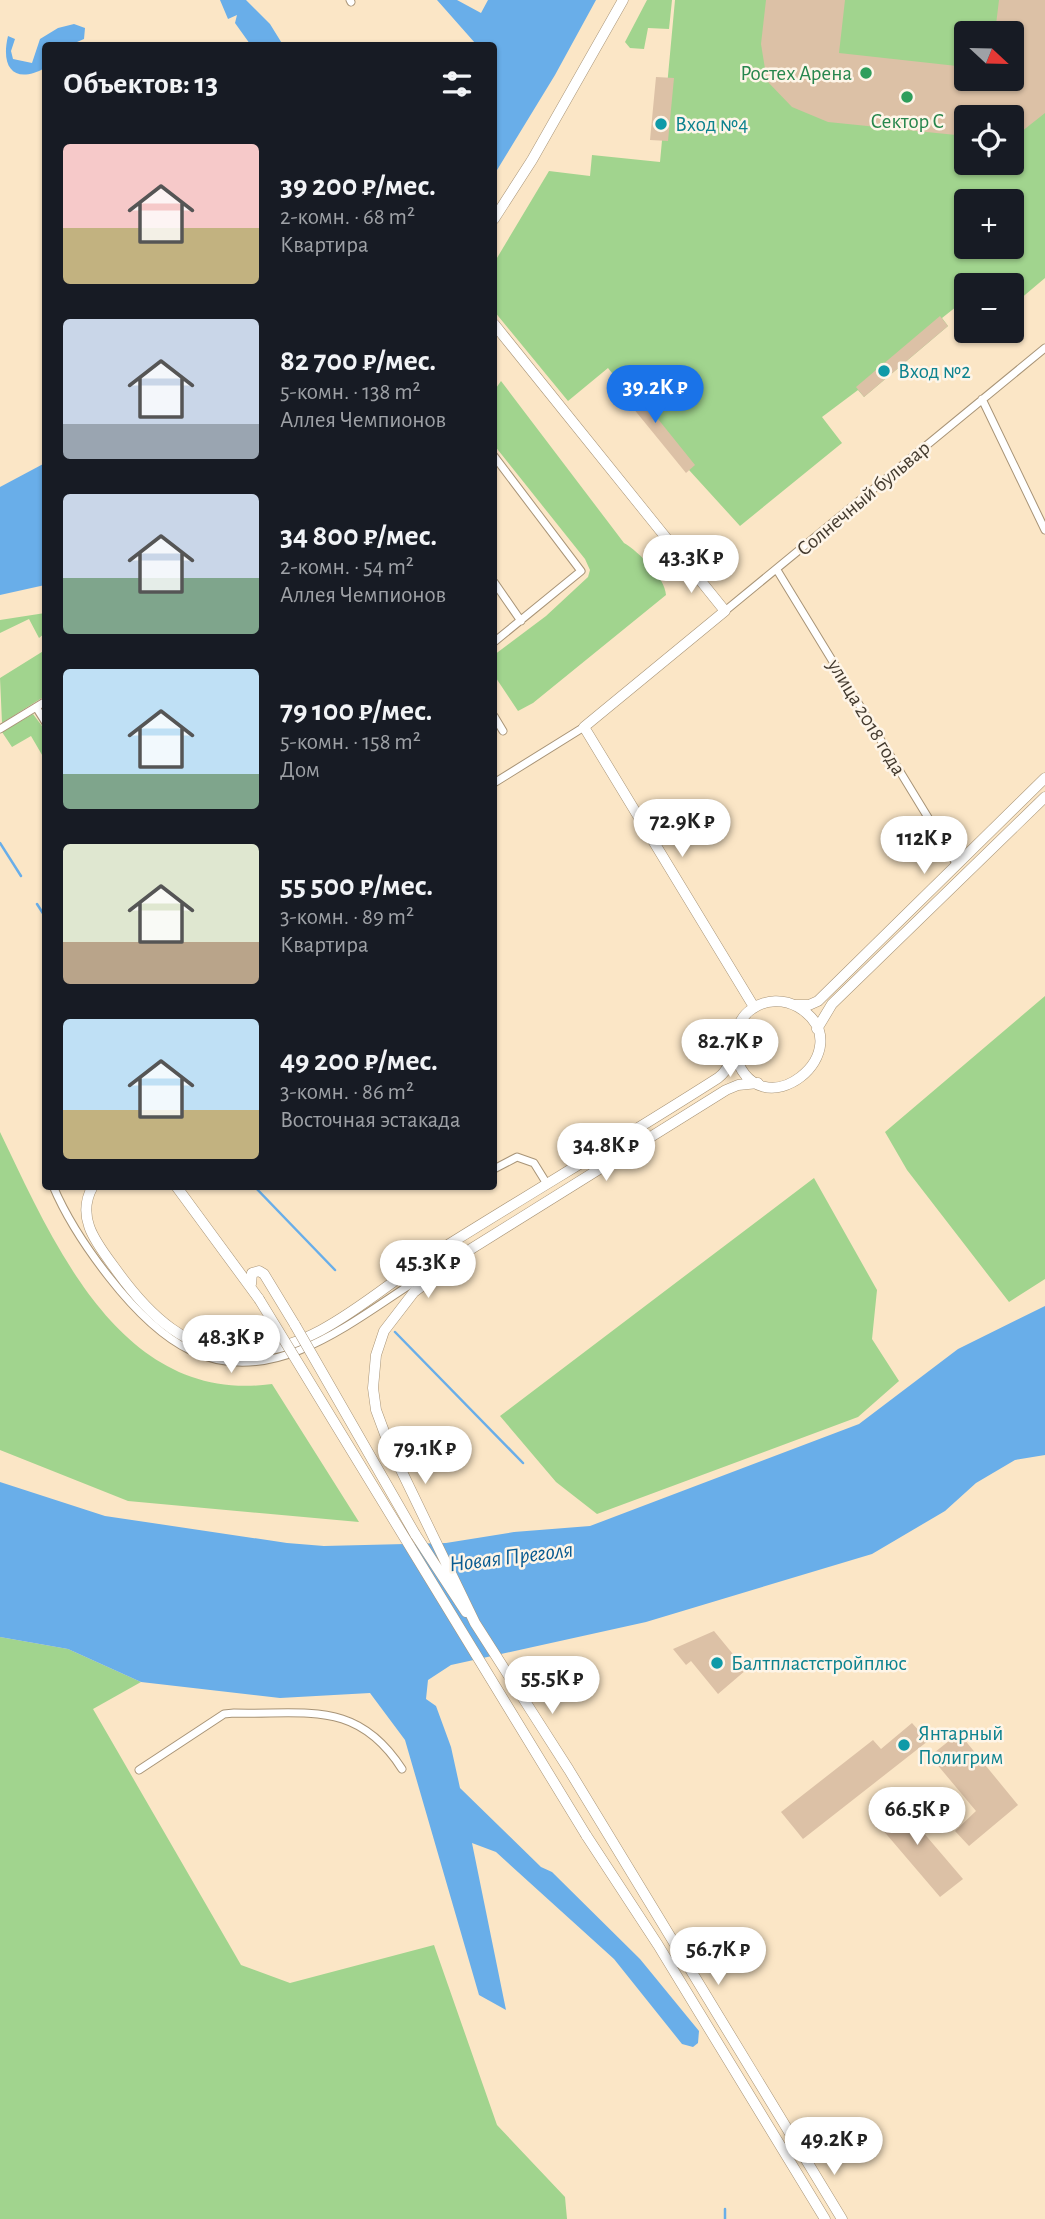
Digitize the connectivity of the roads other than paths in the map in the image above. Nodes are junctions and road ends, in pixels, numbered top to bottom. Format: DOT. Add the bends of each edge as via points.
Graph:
graph roads {
  1 [pos="623,0"];
  2 [pos="497,214"];
  3 [pos="497,328"];
  4 [pos="1045,348"];
  5 [pos="982,399"];
  6 [pos="497,460"];
  7 [pos="1045,530"];
  8 [pos="776,570"];
  9 [pos="497,586"];
  10 [pos="725,611"];
  11 [pos="521,621"];
  12 [pos="497,640"];
  13 [pos="42,703"];
  14 [pos="36,707"];
  15 [pos="42,717"];
  16 [pos="497,721"];
  17 [pos="584,727"];
  18 [pos="0,729"];
  19 [pos="503,731"];
  20 [pos="1045,778"];
  21 [pos="497,781"];
  22 [pos="1045,797"];
  23 [pos="957,865"];
  24 [pos="795,1005"];
  25 [pos="754,1007"];
  26 [pos="817,1029"];
  27 [pos="734,1051"];
  28 [pos="758,1083"];
  29 [pos="497,1167"];
  30 [pos="547,1184"];
  31 [pos="55,1190"];
  32 [pos="92,1190"];
  33 [pos="179,1190"];
  34 [pos="471,1250"];
  35 [pos="251,1285"];
  36 [pos="475,1623"];
  37 [pos="402,1769"];
  38 [pos="139,1770"];
  39 [pos="825,2219"];
  40 [pos="842,2219"];
  1 -- 2 [label="main road"];
  3 -- 10 [label="main road"];
  4 -- 5 [label="street, Солнечный бульвар"];
  5 -- 7 [label="street"];
  5 -- 8 [label="street, Солнечный бульвар"];
  6 -- 11 [label="street" via="580,570"];
  8 -- 10 [label="street, Солнечный бульвар"];
  8 -- 23 [label="street, улица 2018 года"];
  9 -- 11 [label="street"];
  10 -- 17 [label="main road, Солнечный бульвар"];
  11 -- 12 [label="street"];
  13 -- 14 [label="street"];
  14 -- 15 [label="street"];
  14 -- 18 [label="street"];
  16 -- 19 [label="street"];
  17 -- 21 [label="street, Солнечный бульвар"];
  17 -- 25 [label="main road"];
  20 -- 23 [label="main road"];
  22 -- 26 [label="main road" via="832,1004"];
  23 -- 24 [label="main road" via="818,1001"];
  24 -- 25 [label="main road" via="778,1001"];
  24 -- 26 [label="main road"];
  25 -- 27 [label="main road" via="737,1026"];
  26 -- 28 [label="main road" via="818,1054 805,1076 783,1087"];
  27 -- 28 [label="main road" via="740,1066"];
  27 -- 30 [label="main road" via="718,1078"];
  28 -- 34 [label="main road" via="726,1090"];
  29 -- 30 [label="street" via="517,1157 534,1163"];
  30 -- 32 [label="main road" via="306,1337 257,1351 213,1348 172,1330 150,1312 88,1226 86,1209"];
  31 -- 34 [label="street" via="83,1242 148,1323 187,1349 230,1361 269,1359 310,1345"];
  33 -- 35 [label="main road"];
  34 -- 36 [label="main road" via="405,1301 378,1346 373,1388 379,1420"];
  35 -- 36 [label="main road, bridge" via="252,1273 259,1271 415,1534"];
  35 -- 39 [label="main road, bridge"];
  36 -- 40 [label="main road"];
  37 -- 38 [label="street" via="374,1735 338,1716 234,1713 224,1714"];
}
